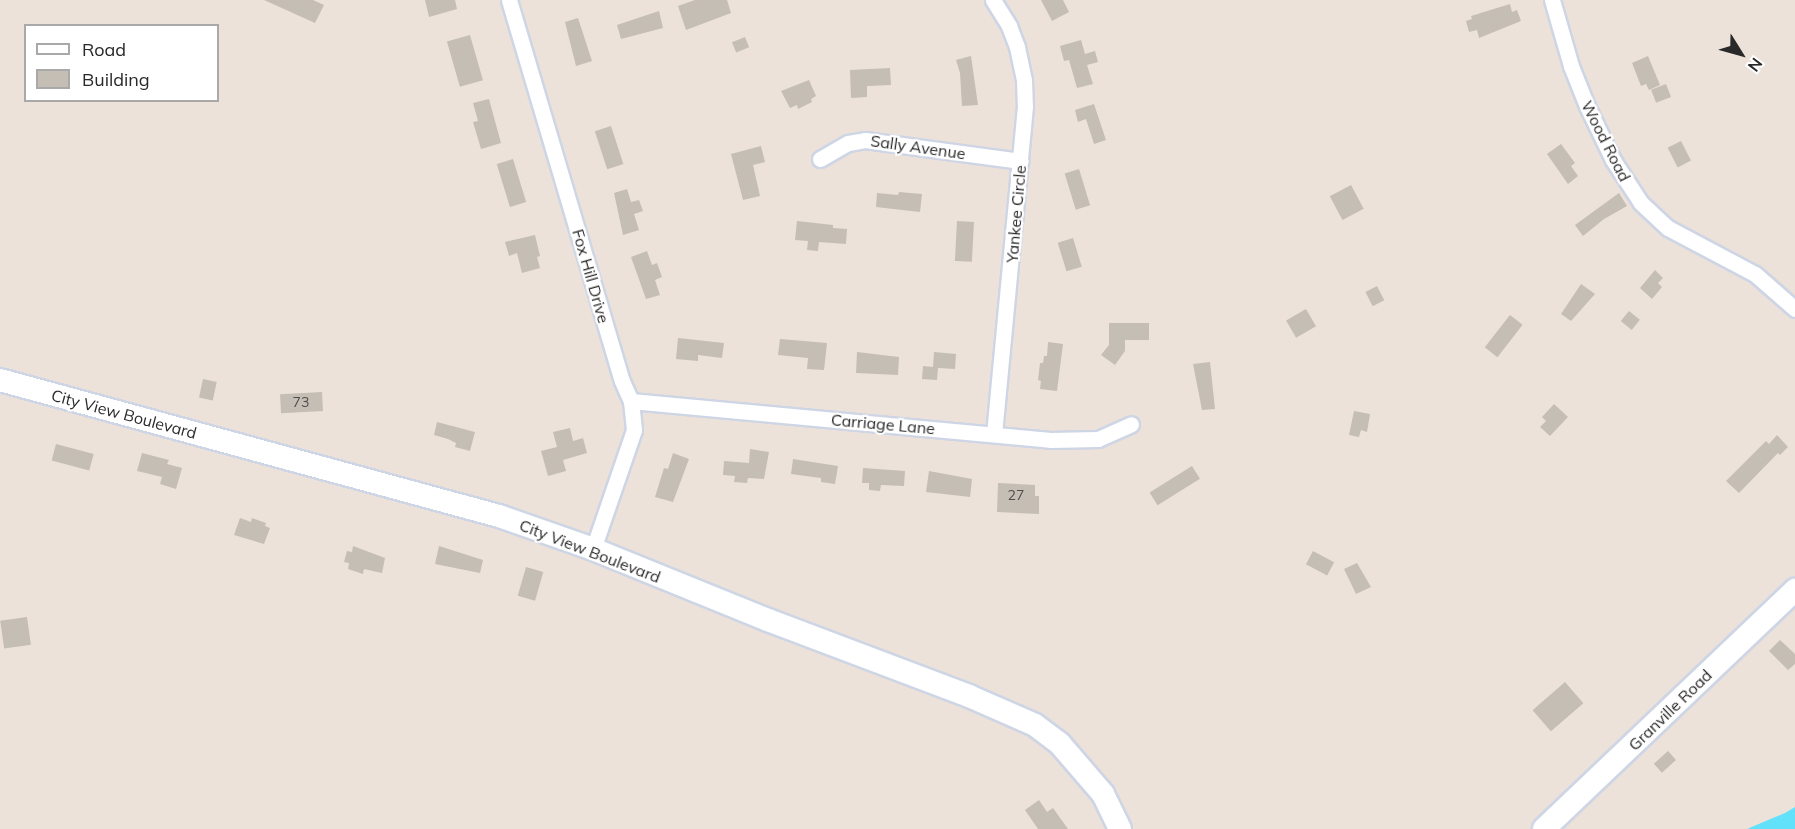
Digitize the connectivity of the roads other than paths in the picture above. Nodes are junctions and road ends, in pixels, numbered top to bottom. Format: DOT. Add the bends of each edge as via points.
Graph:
graph roads {
  1 [pos="511,0"];
  2 [pos="993,0"];
  3 [pos="1552,0"];
  4 [pos="819,159"];
  5 [pos="1022,161"];
  6 [pos="1795,309"];
  7 [pos="0,380"];
  8 [pos="631,400"];
  9 [pos="1131,424"];
  10 [pos="994,434"];
  11 [pos="593,549"];
  12 [pos="1795,590"];
  13 [pos="1120,829"];
  14 [pos="1544,829"];
  1 -- 8 [label="street, Fox Hill Drive" via="622,381"];
  2 -- 5 [label="street, Yankee Circle" via="1009,26 1022,69"];
  3 -- 6 [label="street, Wood Road" via="1587,106 1613,160 1641,203 1668,228 1755,274"];
  4 -- 5 [label="street, Sally Avenue" via="848,143 865,140"];
  5 -- 10 [label="street, Yankee Circle"];
  7 -- 11 [label="street, City View Boulevard" via="499,516"];
  8 -- 10 [label="street, Carriage Lane"];
  8 -- 11 [label="street, Fox Hill Drive" via="634,430"];
  9 -- 10 [label="street, Carriage Lane" via="1098,439 1050,440"];
  11 -- 13 [label="street, City View Boulevard" via="1035,725 1080,765 1103,794"];
  12 -- 14 [label="street, Granville Road"];
}
